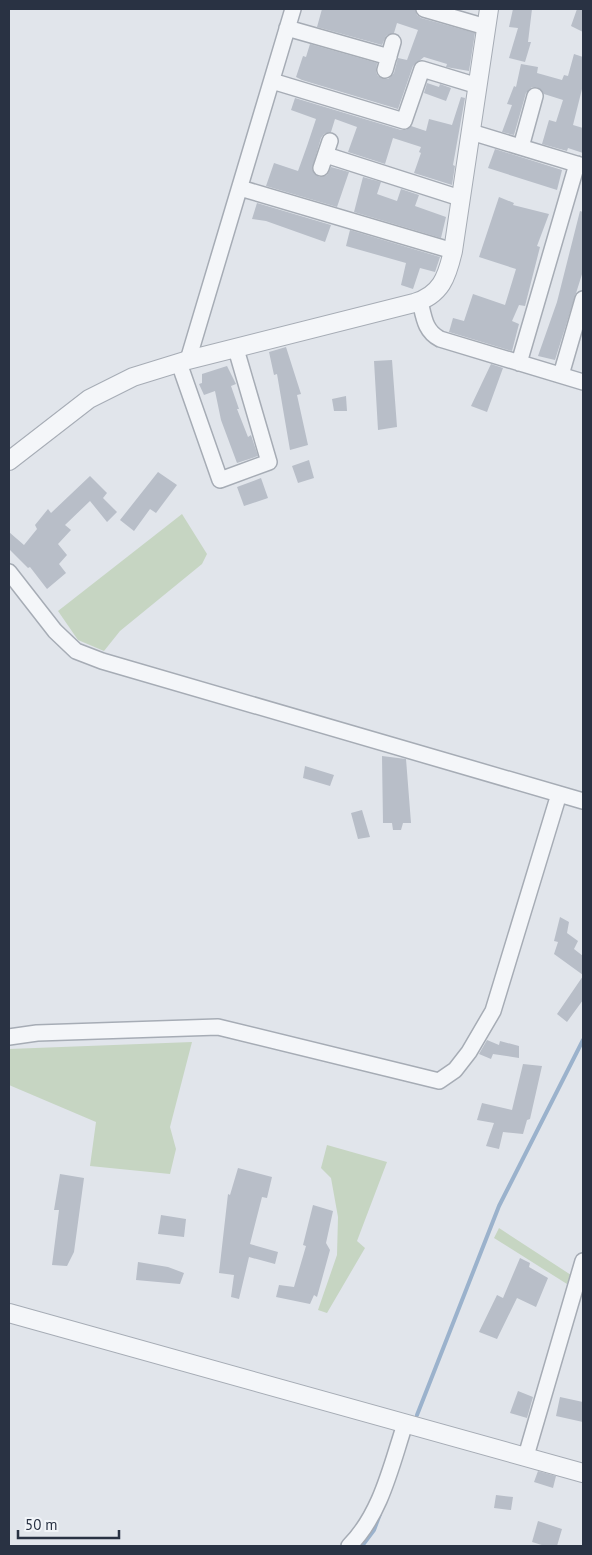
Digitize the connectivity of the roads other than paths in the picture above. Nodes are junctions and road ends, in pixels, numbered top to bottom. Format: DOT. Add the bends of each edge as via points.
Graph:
graph roads {
  1 [pos="293,9"];
  2 [pos="424,9"];
  3 [pos="489,9"];
  4 [pos="486,27"];
  5 [pos="288,28"];
  6 [pos="393,42"];
  7 [pos="272,81"];
  8 [pos="478,86"];
  9 [pos="535,96"];
  10 [pos="470,132"];
  11 [pos="521,147"];
  12 [pos="325,155"];
  13 [pos="580,165"];
  14 [pos="240,188"];
  15 [pos="460,198"];
  16 [pos="453,251"];
  17 [pos="583,299"];
  18 [pos="420,301"];
  19 [pos="236,349"];
  20 [pos="184,362"];
  21 [pos="519,363"];
  22 [pos="561,375"];
  23 [pos="583,382"];
  24 [pos="9,461"];
  25 [pos="9,572"];
  26 [pos="559,794"];
  27 [pos="583,801"];
  28 [pos="9,1037"];
  29 [pos="583,1261"];
  30 [pos="9,1313"];
  31 [pos="405,1424"];
  32 [pos="526,1456"];
  33 [pos="583,1473"];
  34 [pos="349,1546"];
  1 -- 5 [label="street"];
  2 -- 4 [label="street"];
  3 -- 4 [label="street"];
  4 -- 8 [label="street"];
  5 -- 6 [label="street" via="387,64"];
  5 -- 7 [label="street"];
  7 -- 8 [label="street" via="404,121 422,69"];
  7 -- 14 [label="street"];
  8 -- 10 [label="street"];
  9 -- 11 [label="street"];
  10 -- 11 [label="street"];
  10 -- 15 [label="street"];
  11 -- 13 [label="street"];
  12 -- 15 [label="street"];
  13 -- 21 [label="street"];
  14 -- 16 [label="street"];
  14 -- 20 [label="street"];
  15 -- 16 [label="street"];
  16 -- 18 [label="street" via="442,285 435,294"];
  17 -- 22 [label="street"];
  18 -- 19 [label="street"];
  18 -- 21 [label="street" via="426,327 433,335"];
  19 -- 20 [label="street"];
  19 -- 20 [label="street" via="269,462 220,480"];
  20 -- 24 [label="street" via="112,385"];
  21 -- 22 [label="street"];
  22 -- 23 [label="street"];
  25 -- 26 [label="street" via="76,651"];
  26 -- 27 [label="street"];
  26 -- 28 [label="street" via="496,1004 469,1052 455,1070 439,1081 218,1027 38,1033"];
  29 -- 32 [label="street"];
  30 -- 31 [label="street"];
  31 -- 32 [label="street"];
  31 -- 34 [label="street" via="375,1508 364,1531"];
  32 -- 33 [label="street"];
}
